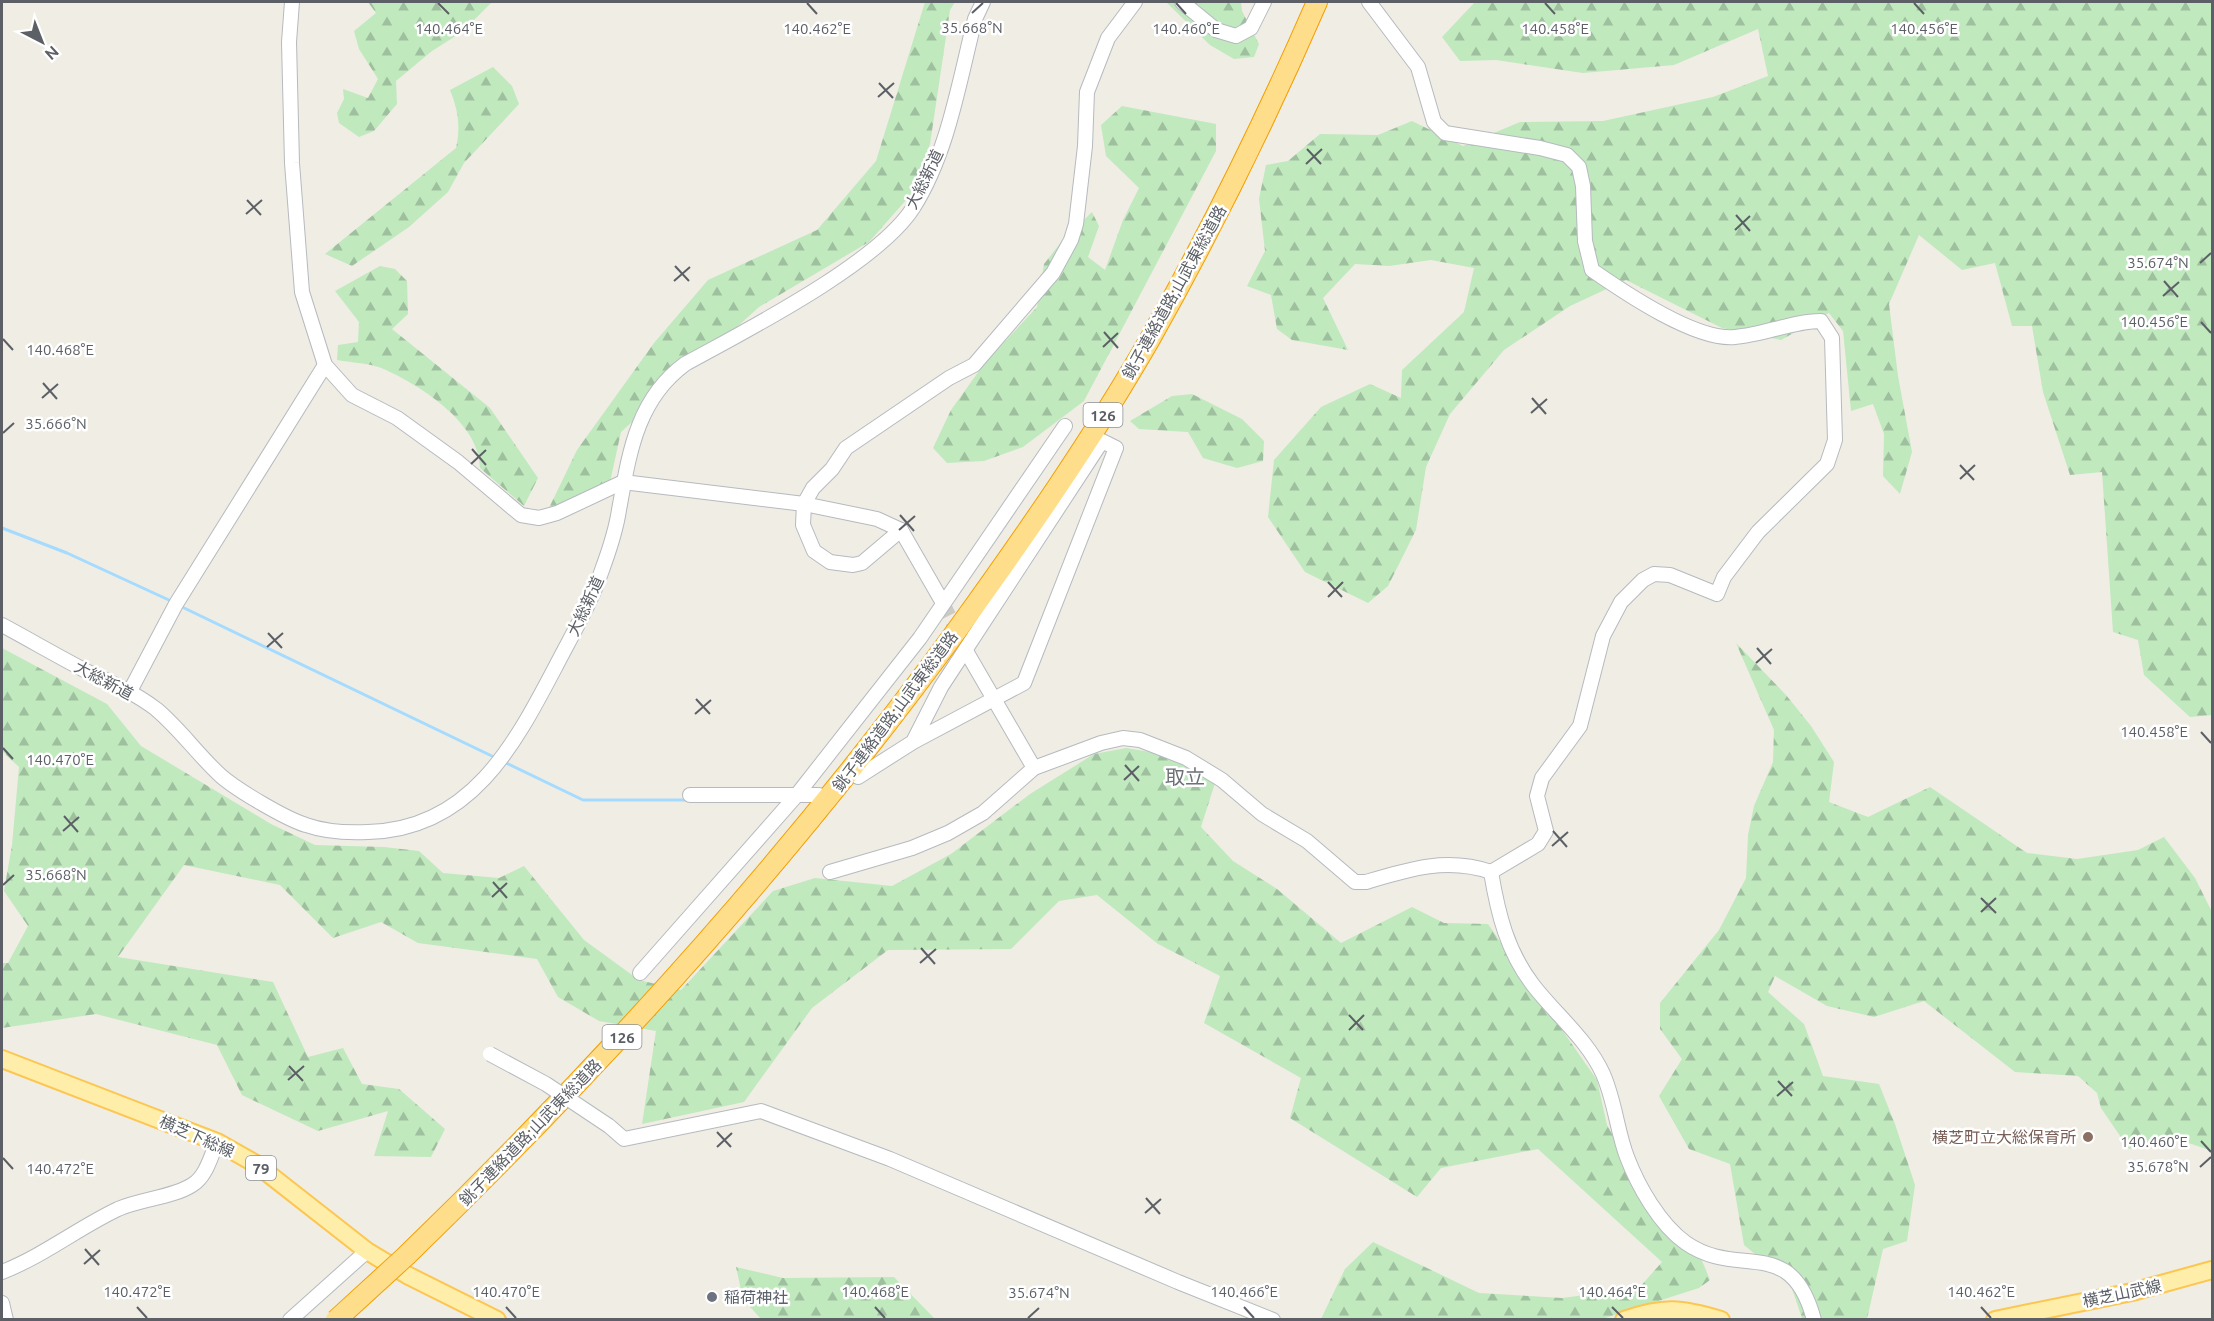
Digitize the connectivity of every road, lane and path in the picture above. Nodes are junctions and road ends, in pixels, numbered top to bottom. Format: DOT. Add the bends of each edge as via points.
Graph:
graph roads {
  1 [pos="292,2"];
  2 [pos="983,2"];
  3 [pos="1135,2"];
  4 [pos="1182,2"];
  5 [pos="1264,2"];
  6 [pos="1317,2"];
  7 [pos="1369,2"];
  8 [pos="325,365"];
  9 [pos="1065,426"];
  10 [pos="623,482"];
  11 [pos="804,504"];
  12 [pos="901,530"];
  13 [pos="943,603"];
  14 [pos="2,625"];
  15 [pos="966,651"];
  16 [pos="130,692"];
  17 [pos="994,701"];
  18 [pos="913,742"];
  19 [pos="1034,768"];
  20 [pos="858,777"];
  21 [pos="690,795"];
  22 [pos="795,796"];
  23 [pos="824,798"];
  24 [pos="830,872"];
  25 [pos="1491,872"];
  26 [pos="640,973"];
  27 [pos="490,1054"];
  28 [pos="2,1059"];
  29 [pos="217,1142"];
  30 [pos="368,1251"];
  31 [pos="2212,1270"];
  32 [pos="2,1272"];
  33 [pos="2,1303"];
  34 [pos="6,1320"];
  35 [pos="290,1320"];
  36 [pos="336,1320"];
  37 [pos="497,1320"];
  38 [pos="1273,1320"];
  39 [pos="1624,1320"];
  40 [pos="1721,1320"];
  41 [pos="1814,1320"];
  42 [pos="1995,1320"];
  1 -- 8 [label="street" via="292,163 302,292"];
  2 -- 10 [label="street, 大総新道" via="934,167 912,209 866,255 670,375 638,425"];
  3 -- 11 [label="street" via="1108,38 1087,92 1076,224 1053,273 974,365 846,448"];
  4 -- 5 [label="street" via="1216,30 1236,36 1251,28"];
  6 -- 23 [label="highway, 銚子連絡道路;山武東総道路 / 126" via="1205,238 1103,415 987,590 920,681"];
  7 -- 25 [label="street" via="1418,67 1434,122 1445,133 1540,148 1567,155 1578,167 1583,186 1585,241 1592,270 1712,337 1734,338 1821,321 1832,338 1835,440 1827,464 1758,532 1717,594 1670,575 1654,574 1621,602 1603,636 1580,726 1542,778 1537,796 1546,831 1538,844"];
  8 -- 10 [label="street" via="352,395 397,418 521,515 539,518 557,513"];
  8 -- 16 [label="street" via="176,603"];
  9 -- 13 [label="street"];
  10 -- 11 [label="street"];
  10 -- 16 [label="street, 大総新道" via="619,513 602,571 519,735 485,781 448,810 416,824 383,832 344,833 306,825 222,777 157,711"];
  11 -- 12 [label="street" via="877,519"];
  11 -- 12 [label="street" via="802,525 814,551 830,562 862,563"];
  12 -- 13 [label="street"];
  13 -- 22 [label="street" via="920,638"];
  14 -- 16 [label="street, 大総新道"];
  15 -- 17 [label="street"];
  15 -- 17 [label="street" via="1102,441 1116,448 1024,683"];
  15 -- 18 [label="street" via="941,687"];
  17 -- 18 [label="street"];
  17 -- 19 [label="street"];
  18 -- 20 [label="street"];
  19 -- 24 [label="street" via="983,813 948,833"];
  19 -- 25 [label="street" via="1101,742 1140,740 1186,758 1222,780 1262,814 1307,841 1354,882 1437,864"];
  21 -- 22 [label="street"];
  22 -- 23 [label="street"];
  22 -- 26 [label="street"];
  23 -- 36 [label="highway, 銚子連絡道路;山武東総道路 / 126, bridge" via="670,985 500,1165"];
  25 -- 41 [label="street" via="1503,934 1532,985 1584,1041 1603,1074 1627,1158 1664,1222 1685,1243 1713,1257 1779,1266 1792,1274 1810,1303"];
  27 -- 38 [label="street, bridge" via="546,1084 624,1138 761,1111 890,1159"];
  28 -- 29 [label="main road, 横芝下総線 / 79"];
  29 -- 30 [label="main road, 横芝下総線 / 79" via="256,1164"];
  29 -- 32 [label="street" via="194,1185 117,1210 26,1263"];
  30 -- 35 [label="street"];
  30 -- 37 [label="main road, 横芝下総線 / 79"];
  31 -- 42 [label="main road, 横芝山武線" via="2132,1292"];
  33 -- 34 [label="street"];
  39 -- 40 [label="main road" via="1646,1312 1676,1309"];
}
